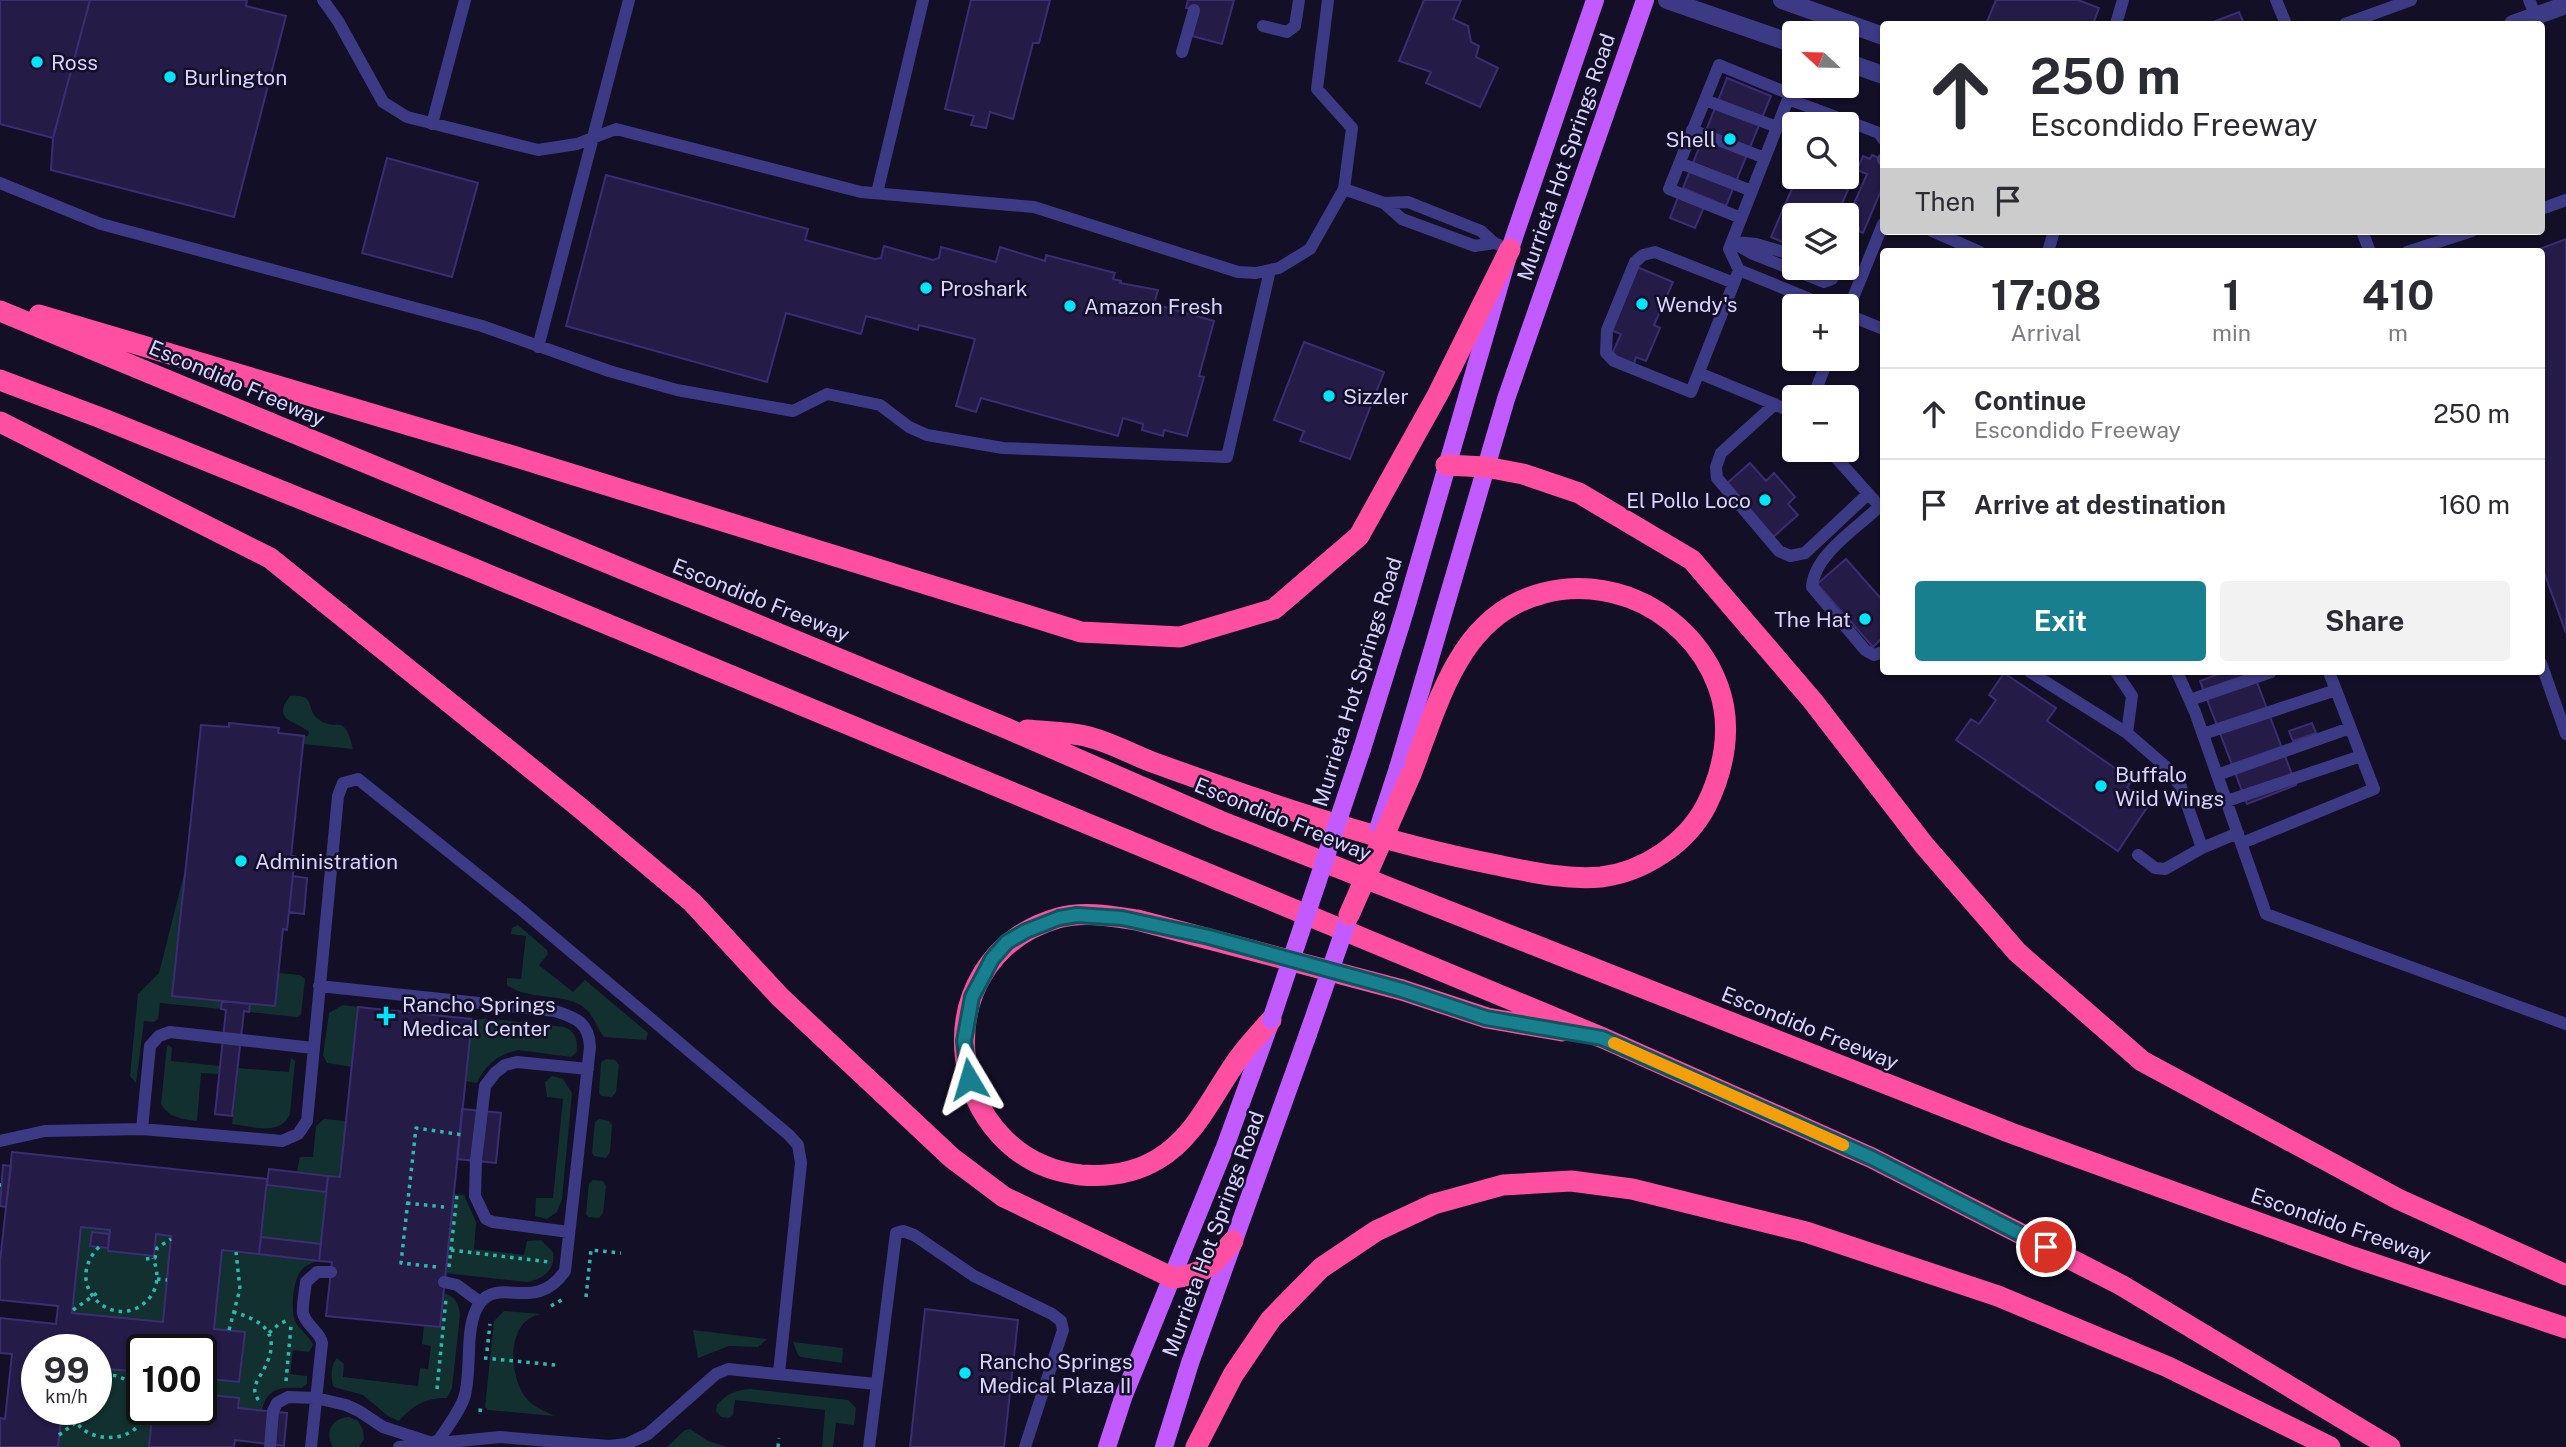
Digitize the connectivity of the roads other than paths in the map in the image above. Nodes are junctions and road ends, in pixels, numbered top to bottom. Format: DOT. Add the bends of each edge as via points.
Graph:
graph roads {
  1 [pos="323,0"];
  2 [pos="465,0"];
  3 [pos="629,0"];
  4 [pos="923,0"];
  5 [pos="1299,0"];
  6 [pos="1328,0"];
  7 [pos="1595,0"];
  8 [pos="1645,0"];
  9 [pos="1667,0"];
  10 [pos="1782,0"];
  11 [pos="2123,0"];
  12 [pos="2276,0"];
  13 [pos="2411,0"];
  14 [pos="2566,5"];
  15 [pos="2533,8"];
  16 [pos="1194,10"];
  17 [pos="2117,21"];
  18 [pos="2285,21"];
  19 [pos="2353,21"];
  20 [pos="2517,21"];
  21 [pos="1262,26"];
  22 [pos="1880,35"];
  23 [pos="1782,40"];
  24 [pos="1182,52"];
  25 [pos="1859,67"];
  26 [pos="1880,74"];
  27 [pos="1782,89"];
  28 [pos="1788,98"];
  29 [pos="1803,98"];
  30 [pos="1704,100"];
  31 [pos="432,124"];
  32 [pos="1777,127"];
  33 [pos="1692,130"];
  34 [pos="1880,134"];
  35 [pos="593,138"];
  36 [pos="1765,158"];
  37 [pos="1680,163"];
  38 [pos="0,183"];
  39 [pos="1344,189"];
  40 [pos="1752,191"];
  41 [pos="877,193"];
  42 [pos="2566,201"];
  43 [pos="2545,208"];
  44 [pos="1741,218"];
  45 [pos="1880,231"];
  46 [pos="1941,235"];
  47 [pos="2460,235"];
  48 [pos="1732,242"];
  49 [pos="1502,246"];
  50 [pos="1971,248"];
  51 [pos="2419,248"];
  52 [pos="1782,252"];
  53 [pos="1782,265"];
  54 [pos="1270,270"];
  55 [pos="1737,276"];
  56 [pos="1791,294"];
  57 [pos="1854,294"];
  58 [pos="0,303"];
  59 [pos="0,311"];
  60 [pos="1859,319"];
  61 [pos="1880,328"];
  62 [pos="538,346"];
  63 [pos="1699,373"];
  64 [pos="0,380"];
  65 [pos="1775,404"];
  66 [pos="1782,408"];
  67 [pos="0,422"];
  68 [pos="1840,462"];
  69 [pos="1446,465"];
  70 [pos="1486,467"];
  71 [pos="1868,494"];
  72 [pos="1880,508"];
  73 [pos="1880,510"];
  74 [pos="1880,653"];
  75 [pos="2545,673"];
  76 [pos="2035,675"];
  77 [pos="2118,675"];
  78 [pos="2178,675"];
  79 [pos="2262,675"];
  80 [pos="2330,675"];
  81 [pos="2336,690"];
  82 [pos="2190,700"];
  83 [pos="2563,718"];
  84 [pos="2350,728"];
  85 [pos="1006,729"];
  86 [pos="2127,733"];
  87 [pos="2203,734"];
  88 [pos="2566,734"];
  89 [pos="2361,756"];
  90 [pos="1404,771"];
  91 [pos="2217,775"];
  92 [pos="2227,801"];
  93 [pos="2240,838"];
  94 [pos="2202,848"];
  95 [pos="2138,855"];
  96 [pos="1349,915"];
  97 [pos="319,986"];
  98 [pos="1271,1020"];
  99 [pos="2566,1024"];
  100 [pos="1602,1038"];
  101 [pos="313,1048"];
  102 [pos="588,1069"];
  103 [pos="142,1129"];
  104 [pos="0,1141"];
  105 [pos="569,1232"];
  106 [pos="1233,1241"];
  107 [pos="331,1272"];
  108 [pos="2566,1275"];
  109 [pos="447,1278"];
  110 [pos="1173,1278"];
  111 [pos="480,1302"];
  112 [pos="2566,1328"];
  113 [pos="779,1373"];
  114 [pos="876,1384"];
  115 [pos="316,1398"];
  116 [pos="640,1443"];
  117 [pos="548,1444"];
  118 [pos="437,1445"];
  119 [pos="616,1446"];
  120 [pos="270,1447"];
  121 [pos="311,1447"];
  122 [pos="399,1447"];
  123 [pos="869,1447"];
  124 [pos="1025,1447"];
  125 [pos="1107,1447"];
  126 [pos="1164,1447"];
  127 [pos="1196,1447"];
  128 [pos="2330,1447"];
  129 [pos="2390,1447"];
  1 -- 31 [label="lane" via="383,102 407,117"];
  2 -- 31 [label="lane"];
  3 -- 35 [label="lane"];
  4 -- 41 [label="lane"];
  5 -- 21 [label="lane" via="1295,26 1287,32"];
  6 -- 39 [label="lane" via="1317,89 1352,128"];
  7 -- 49 [label="main road, Murrieta Hot Springs Road"];
  8 -- 70 [label="main road, Murrieta Hot Springs Road"];
  9 -- 23 [label="street"];
  10 -- 22 [label="street"];
  11 -- 17 [label="lane"];
  12 -- 18 [label="lane"];
  13 -- 19 [label="lane"];
  14 -- 15 [label="street"];
  15 -- 20 [label="street"];
  16 -- 24 [label="lane"];
  25 -- 26 [label="street"];
  27 -- 30 [label="lane" via="1719,65"];
  28 -- 32 [label="lane"];
  29 -- 34 [label="lane"];
  30 -- 32 [label="lane"];
  30 -- 33 [label="lane"];
  31 -- 35 [label="lane" via="538,150"];
  32 -- 36 [label="lane"];
  33 -- 36 [label="lane"];
  33 -- 37 [label="lane"];
  35 -- 41 [label="lane" via="616,129 801,178"];
  35 -- 62 [label="lane"];
  36 -- 40 [label="lane"];
  37 -- 40 [label="lane"];
  37 -- 44 [label="lane" via="1669,189"];
  38 -- 62 [label="lane" via="101,224 482,326"];
  39 -- 49 [label="lane" via="1384,203 1402,219 1475,246"];
  39 -- 54 [label="lane" via="1310,249"];
  40 -- 44 [label="lane"];
  41 -- 54 [label="lane" via="1034,207 1238,272"];
  42 -- 43 [label="lane"];
  44 -- 48 [label="lane"];
  45 -- 57 [label="lane"];
  46 -- 50 [label="lane"];
  47 -- 51 [label="lane"];
  48 -- 52 [label="lane"];
  48 -- 53 [label="lane"];
  48 -- 55 [label="lane" via="1729,249"];
  49 -- 58 [label="highway" via="1438,394 1359,536 1274,609 1180,637 1081,632"];
  49 -- 69 [label="main road, Murrieta Hot Springs Road"];
  54 -- 62 [label="lane" via="1227,457 1003,448 927,435 880,405 827,394 793,411 677,390"];
  55 -- 56 [label="lane"];
  55 -- 63 [label="lane"];
  55 -- 63 [label="lane" via="1654,252 1643,255 1635,262 1607,330 1606,354 1614,362 1691,392"];
  59 -- 85 [label="highway, Escondido Freeway"];
  60 -- 61 [label="lane"];
  63 -- 65 [label="lane"];
  64 -- 100 [label="highway" via="460,562"];
  65 -- 66 [label="lane"];
  65 -- 71 [label="lane" via="1721,453 1716,467 1717,478 1780,551 1790,556 1805,552"];
  67 -- 110 [label="highway" via="270,558 692,902 780,997 952,1158 1004,1197"];
  68 -- 71 [label="lane"];
  69 -- 70 [label="highway"];
  69 -- 98 [label="main road, Murrieta Hot Springs Road, bridge" via="1362,749"];
  70 -- 90 [label="main road, Murrieta Hot Springs Road"];
  70 -- 108 [label="highway" via="1579,493 1692,560 2017,952 2142,1061 2398,1199"];
  71 -- 72 [label="lane"];
  73 -- 74 [label="lane" via="1819,562 1812,575 1812,587 1865,650"];
  75 -- 83 [label="lane"];
  76 -- 86 [label="lane"];
  77 -- 86 [label="lane" via="2132,696"];
  78 -- 82 [label="lane"];
  79 -- 82 [label="lane"];
  80 -- 81 [label="lane"];
  81 -- 84 [label="lane"];
  81 -- 87 [label="lane"];
  82 -- 87 [label="lane"];
  83 -- 88 [label="lane"];
  84 -- 89 [label="lane"];
  84 -- 91 [label="lane"];
  85 -- 90 [label="highway" via="1086,736 1320,819 1466,859 1560,876 1602,877 1649,862 1690,831 1703,812 1722,765 1726,739 1720,690 1691,641 1652,608 1593,590 1536,595 1500,613 1468,644"];
  85 -- 112 [label="highway, Escondido Freeway" via="1220,821 2011,1133"];
  86 -- 94 [label="lane" via="2165,766 2181,787"];
  87 -- 91 [label="lane"];
  89 -- 92 [label="lane"];
  89 -- 93 [label="lane" via="2374,789"];
  90 -- 96 [label="highway, bridge"];
  91 -- 92 [label="lane"];
  92 -- 93 [label="lane"];
  93 -- 94 [label="lane"];
  93 -- 99 [label="lane" via="2266,914"];
  94 -- 95 [label="lane" via="2165,869 2155,868"];
  96 -- 106 [label="main road, Murrieta Hot Springs Road, bridge"];
  97 -- 101 [label="lane"];
  97 -- 102 [label="lane" via="555,1011 583,1024 590,1035"];
  97 -- 113 [label="lane" via="338,796 343,783 358,779 539,924 798,1145 801,1163"];
  98 -- 100 [label="highway" via="1235,1062 1189,1133 1159,1159 1112,1175 1066,1173 1025,1155 1003,1138 979,1103 965,1057 972,997 992,959 1007,942 1026,931 1077,915 1149,923 1402,990 1486,1018"];
  98 -- 110 [label="main road, Murrieta Hot Springs Road"];
  100 -- 129 [label="highway" via="1872,1158 2109,1279"];
  101 -- 103 [label="lane" via="307,1121 298,1134 282,1140"];
  101 -- 103 [label="lane" via="170,1032 159,1036 150,1046"];
  102 -- 105 [label="lane"];
  102 -- 105 [label="lane" via="517,1062 495,1073 485,1086 475,1160 475,1196 486,1219"];
  103 -- 104 [label="lane" via="45,1131"];
  105 -- 111 [label="lane" via="565,1271 557,1282 546,1290 500,1292"];
  106 -- 110 [label="highway" via="1212,1266"];
  106 -- 126 [label="main road, Murrieta Hot Springs Road"];
  107 -- 115 [label="lane" via="310,1276 297,1315 321,1337"];
  109 -- 111 [label="lane"];
  110 -- 125 [label="main road, Murrieta Hot Springs Road"];
  111 -- 118 [label="lane" via="464,1399"];
  113 -- 114 [label="lane"];
  113 -- 116 [label="lane" via="739,1368 716,1374"];
  114 -- 123 [label="lane"];
  114 -- 124 [label="lane" via="896,1233 903,1231 974,1276 1060,1321 1063,1330"];
  115 -- 118 [label="lane" via="359,1410 383,1427"];
  115 -- 120 [label="lane" via="288,1397 276,1402"];
  115 -- 121 [label="lane"];
  116 -- 119 [label="lane"];
  117 -- 118 [label="lane" via="500,1437"];
  117 -- 119 [label="lane"];
  118 -- 122 [label="lane"];
  127 -- 128 [label="highway" via="1233,1375 1271,1319 1321,1268 1376,1230 1434,1204 1503,1185 1571,1181 1632,1189 1806,1232 1998,1296 2168,1367"];
}
